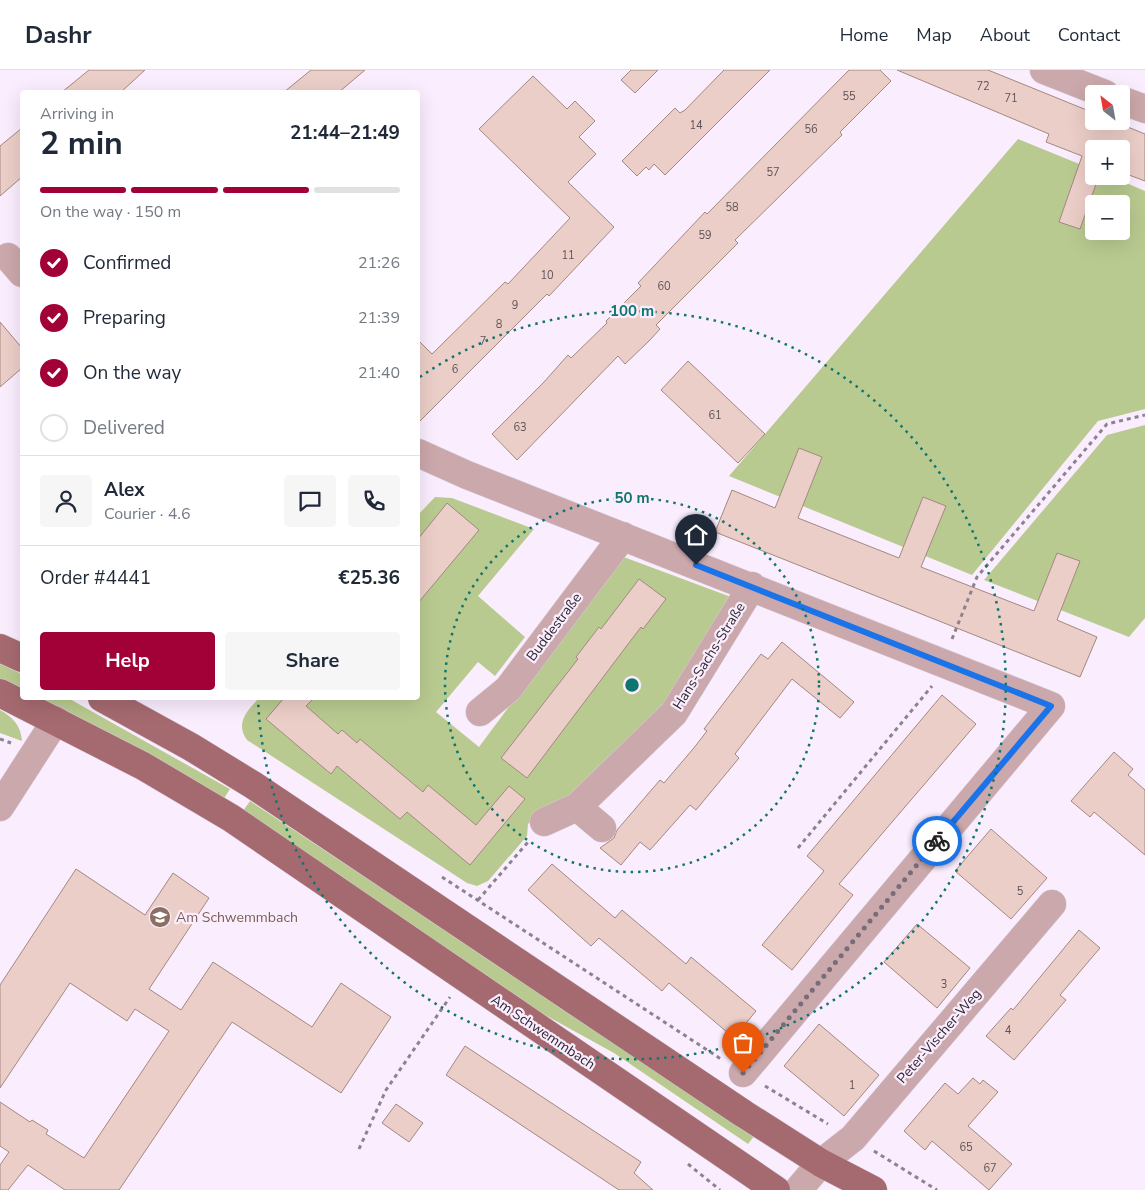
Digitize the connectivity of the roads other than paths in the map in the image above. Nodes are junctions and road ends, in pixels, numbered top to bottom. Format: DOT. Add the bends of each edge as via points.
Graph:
graph roads {
  1 [pos="1044,70"];
  2 [pos="1085,86"];
  3 [pos="1130,103"];
  4 [pos="1145,109"];
  5 [pos="420,453"];
  6 [pos="623,536"];
  7 [pos="752,586"];
  8 [pos="0,648"];
  9 [pos="20,657"];
  10 [pos="0,693"];
  11 [pos="106,700"];
  12 [pos="480,712"];
  13 [pos="56,720"];
  14 [pos="0,807"];
  15 [pos="577,807"];
  16 [pos="544,822"];
  17 [pos="602,828"];
  18 [pos="1052,904"];
  19 [pos="743,1073"];
  20 [pos="822,1163"];
  21 [pos="776,1190"];
  22 [pos="798,1190"];
  23 [pos="873,1190"];
  1 -- 2 [label="street"];
  3 -- 4 [label="street"];
  5 -- 6 [label="street" via="467,476"];
  6 -- 7 [label="street"];
  6 -- 12 [label="street, Buddestraße" via="508,689"];
  7 -- 15 [label="street, Hans-Sachs-Straße" via="674,713"];
  7 -- 19 [label="street" via="1051,706"];
  8 -- 9 [label="main road"];
  10 -- 13 [label="main road, Am Schwemmbach"];
  11 -- 20 [label="main road" via="253,785"];
  13 -- 14 [label="street"];
  13 -- 21 [label="main road, Am Schwemmbach" via="231,818"];
  15 -- 16 [label="street, Hans-Sachs-Straße"];
  15 -- 17 [label="street"];
  18 -- 20 [label="street, Peter-Vischer-Weg" via="853,1138"];
  20 -- 22 [label="street, Peter-Vischer-Weg"];
  20 -- 23 [label="main road"];
}
